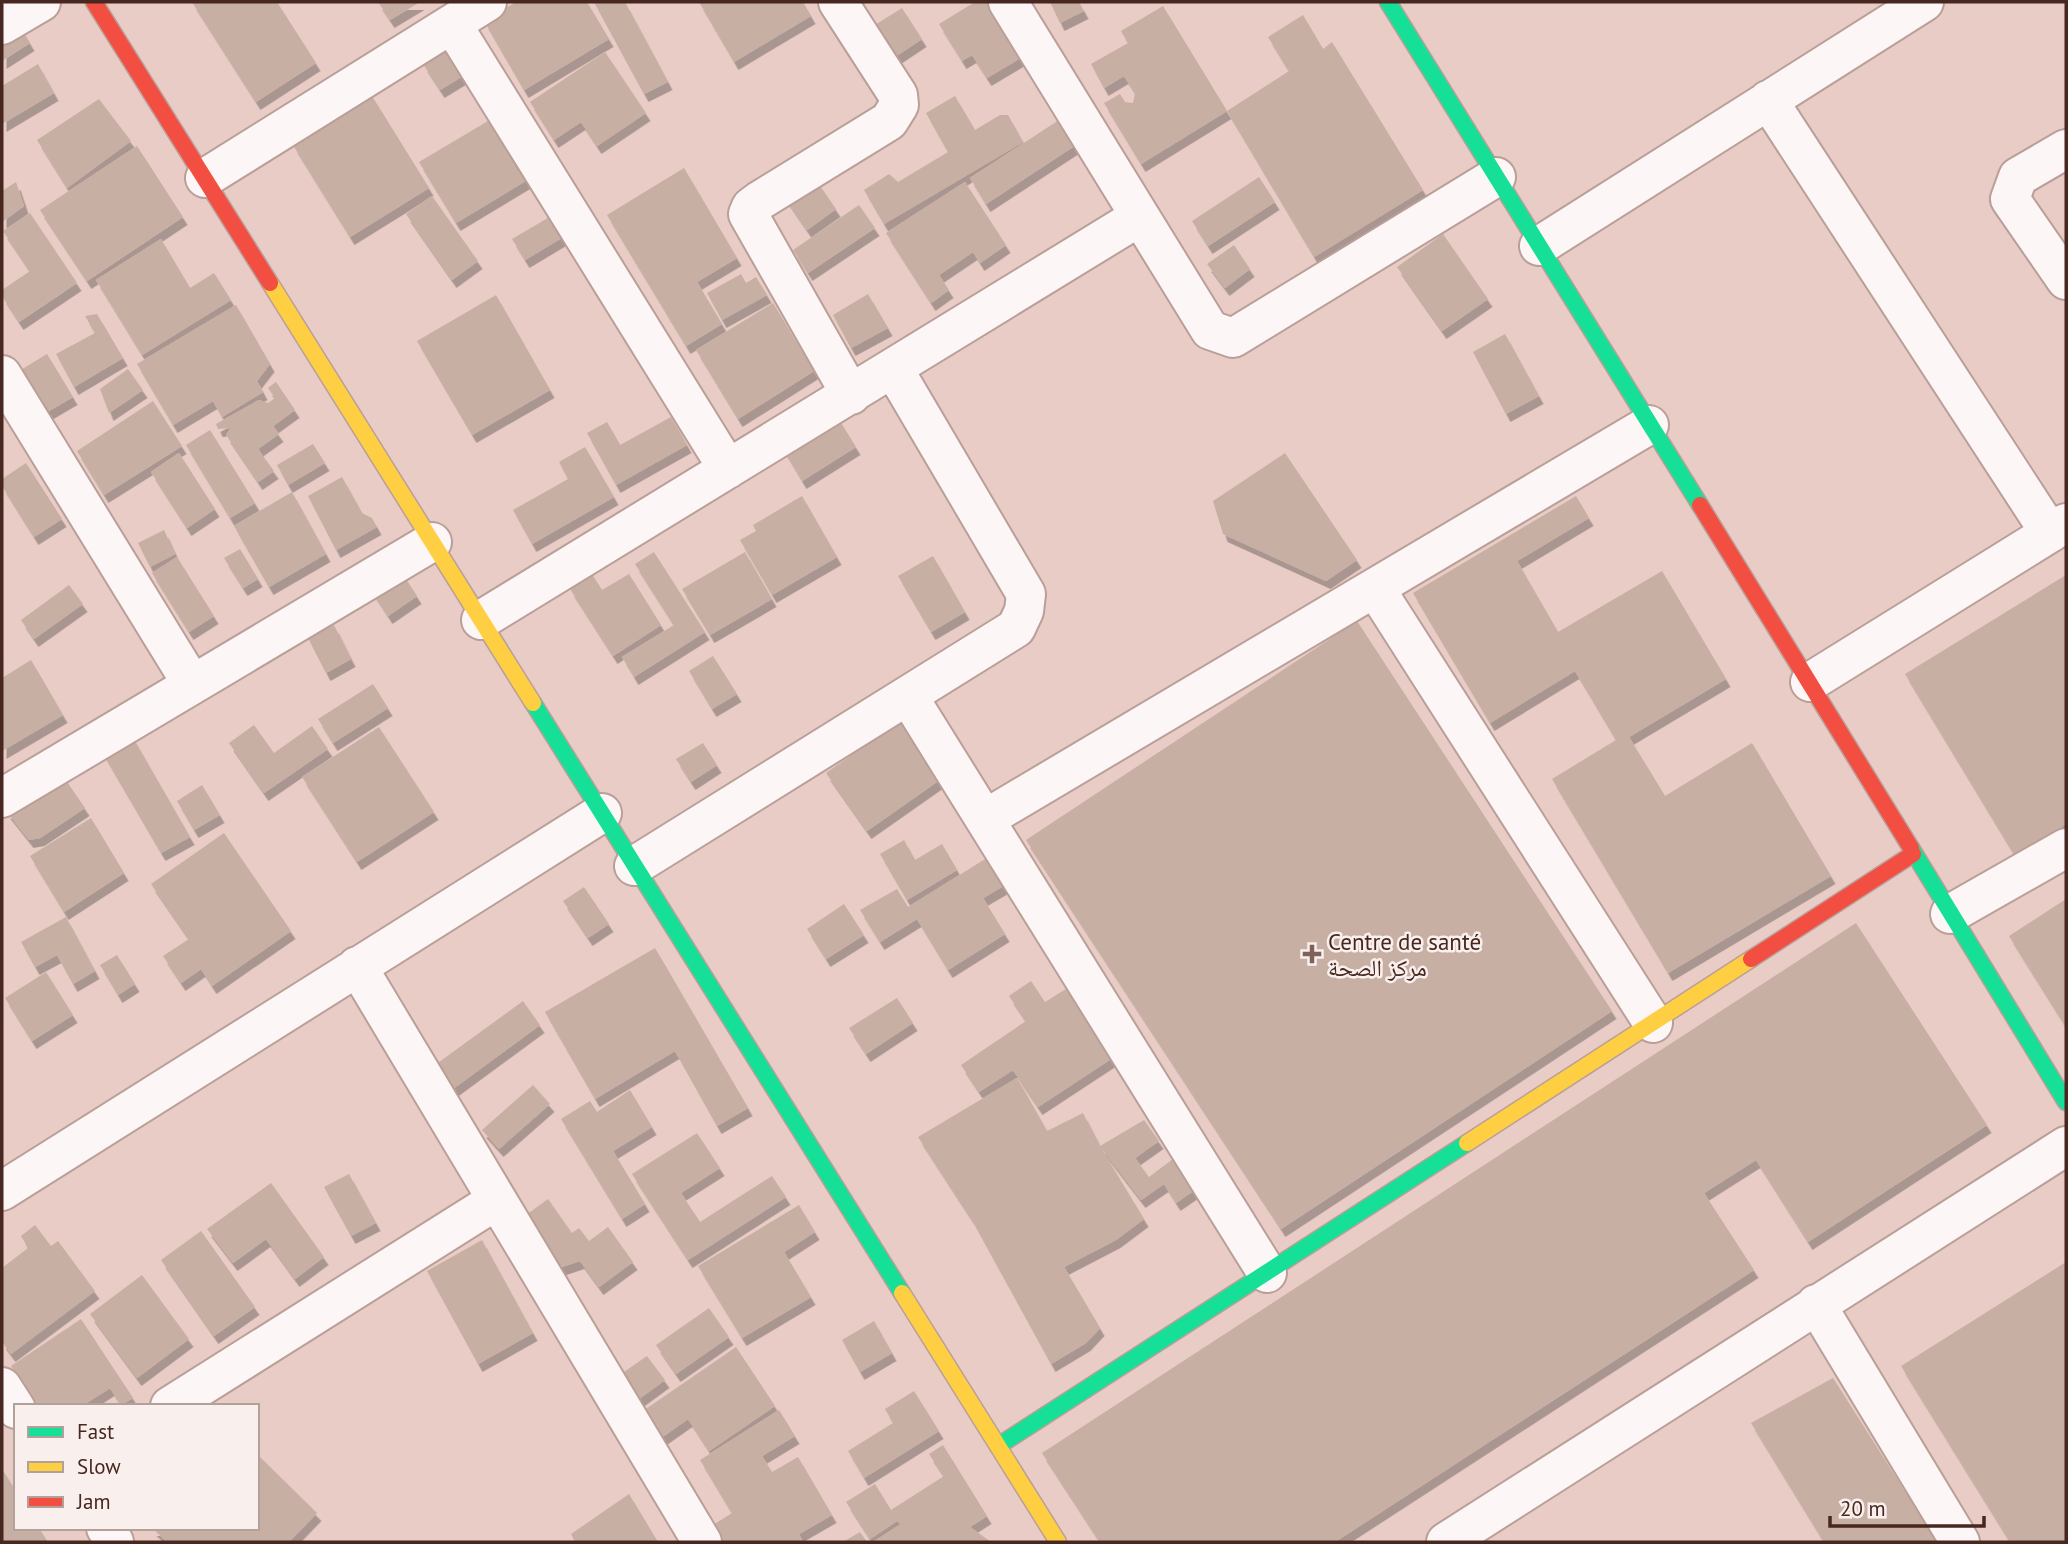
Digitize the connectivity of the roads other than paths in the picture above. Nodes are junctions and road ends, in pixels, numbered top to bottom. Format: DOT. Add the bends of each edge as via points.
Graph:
graph roads {
  1 [pos="41,2"];
  2 [pos="94,2"];
  3 [pos="487,2"];
  4 [pos="838,2"];
  5 [pos="1009,2"];
  6 [pos="1388,2"];
  7 [pos="1924,2"];
  8 [pos="453,24"];
  9 [pos="2,25"];
  10 [pos="1768,100"];
  11 [pos="2066,149"];
  12 [pos="1496,177"];
  13 [pos="205,178"];
  14 [pos="1139,217"];
  15 [pos="1538,246"];
  16 [pos="2066,281"];
  17 [pos="893,368"];
  18 [pos="2,376"];
  19 [pos="851,395"];
  20 [pos="1649,425"];
  21 [pos="728,469"];
  22 [pos="2058,528"];
  23 [pos="432,542"];
  24 [pos="1375,587"];
  25 [pos="481,620"];
  26 [pos="1810,682"];
  27 [pos="192,684"];
  28 [pos="908,696"];
  29 [pos="2,798"];
  30 [pos="602,813"];
  31 [pos="985,819"];
  32 [pos="2066,848"];
  33 [pos="1913,854"];
  34 [pos="635,866"];
  35 [pos="1950,914"];
  36 [pos="357,966"];
  37 [pos="1653,1023"];
  38 [pos="2066,1102"];
  39 [pos="2066,1146"];
  40 [pos="2,1191"];
  41 [pos="497,1200"];
  42 [pos="1267,1273"];
  43 [pos="1816,1304"];
  44 [pos="2,1387"];
  45 [pos="173,1404"];
  46 [pos="14,1406"];
  47 [pos="998,1447"];
  48 [pos="702,1542"];
  49 [pos="1058,1542"];
  50 [pos="1446,1542"];
  51 [pos="1960,1542"];
  1 -- 9 [label="street"];
  2 -- 13 [label="street"];
  3 -- 8 [label="street"];
  4 -- 19 [label="street" via="898,95 899,105 889,121 759,201 748,214"];
  5 -- 14 [label="street"];
  6 -- 12 [label="street"];
  7 -- 10 [label="street"];
  8 -- 13 [label="street"];
  8 -- 21 [label="street"];
  10 -- 15 [label="street"];
  10 -- 22 [label="street"];
  11 -- 16 [label="street" via="2018,177 2010,199"];
  12 -- 14 [label="street" via="1233,338 1210,330"];
  12 -- 15 [label="street"];
  13 -- 23 [label="street"];
  14 -- 17 [label="street"];
  15 -- 20 [label="street"];
  17 -- 19 [label="street"];
  17 -- 28 [label="street" via="1026,594 1016,628"];
  18 -- 27 [label="street"];
  19 -- 21 [label="street"];
  20 -- 24 [label="street"];
  20 -- 26 [label="street"];
  21 -- 25 [label="street"];
  22 -- 26 [label="street"];
  23 -- 25 [label="street"];
  23 -- 27 [label="street"];
  24 -- 31 [label="street"];
  24 -- 37 [label="street"];
  25 -- 30 [label="street"];
  26 -- 33 [label="street"];
  27 -- 29 [label="street"];
  28 -- 31 [label="street"];
  28 -- 34 [label="street"];
  30 -- 34 [label="street"];
  30 -- 36 [label="street"];
  31 -- 42 [label="street"];
  32 -- 35 [label="street"];
  33 -- 35 [label="street"];
  33 -- 37 [label="street"];
  34 -- 47 [label="street"];
  35 -- 38 [label="street"];
  36 -- 40 [label="street"];
  36 -- 41 [label="street"];
  37 -- 42 [label="street"];
  39 -- 43 [label="street"];
  41 -- 45 [label="street"];
  41 -- 48 [label="street"];
  42 -- 47 [label="street"];
  43 -- 50 [label="street"];
  43 -- 51 [label="street"];
  44 -- 46 [label="street"];
  47 -- 49 [label="street"];
}
